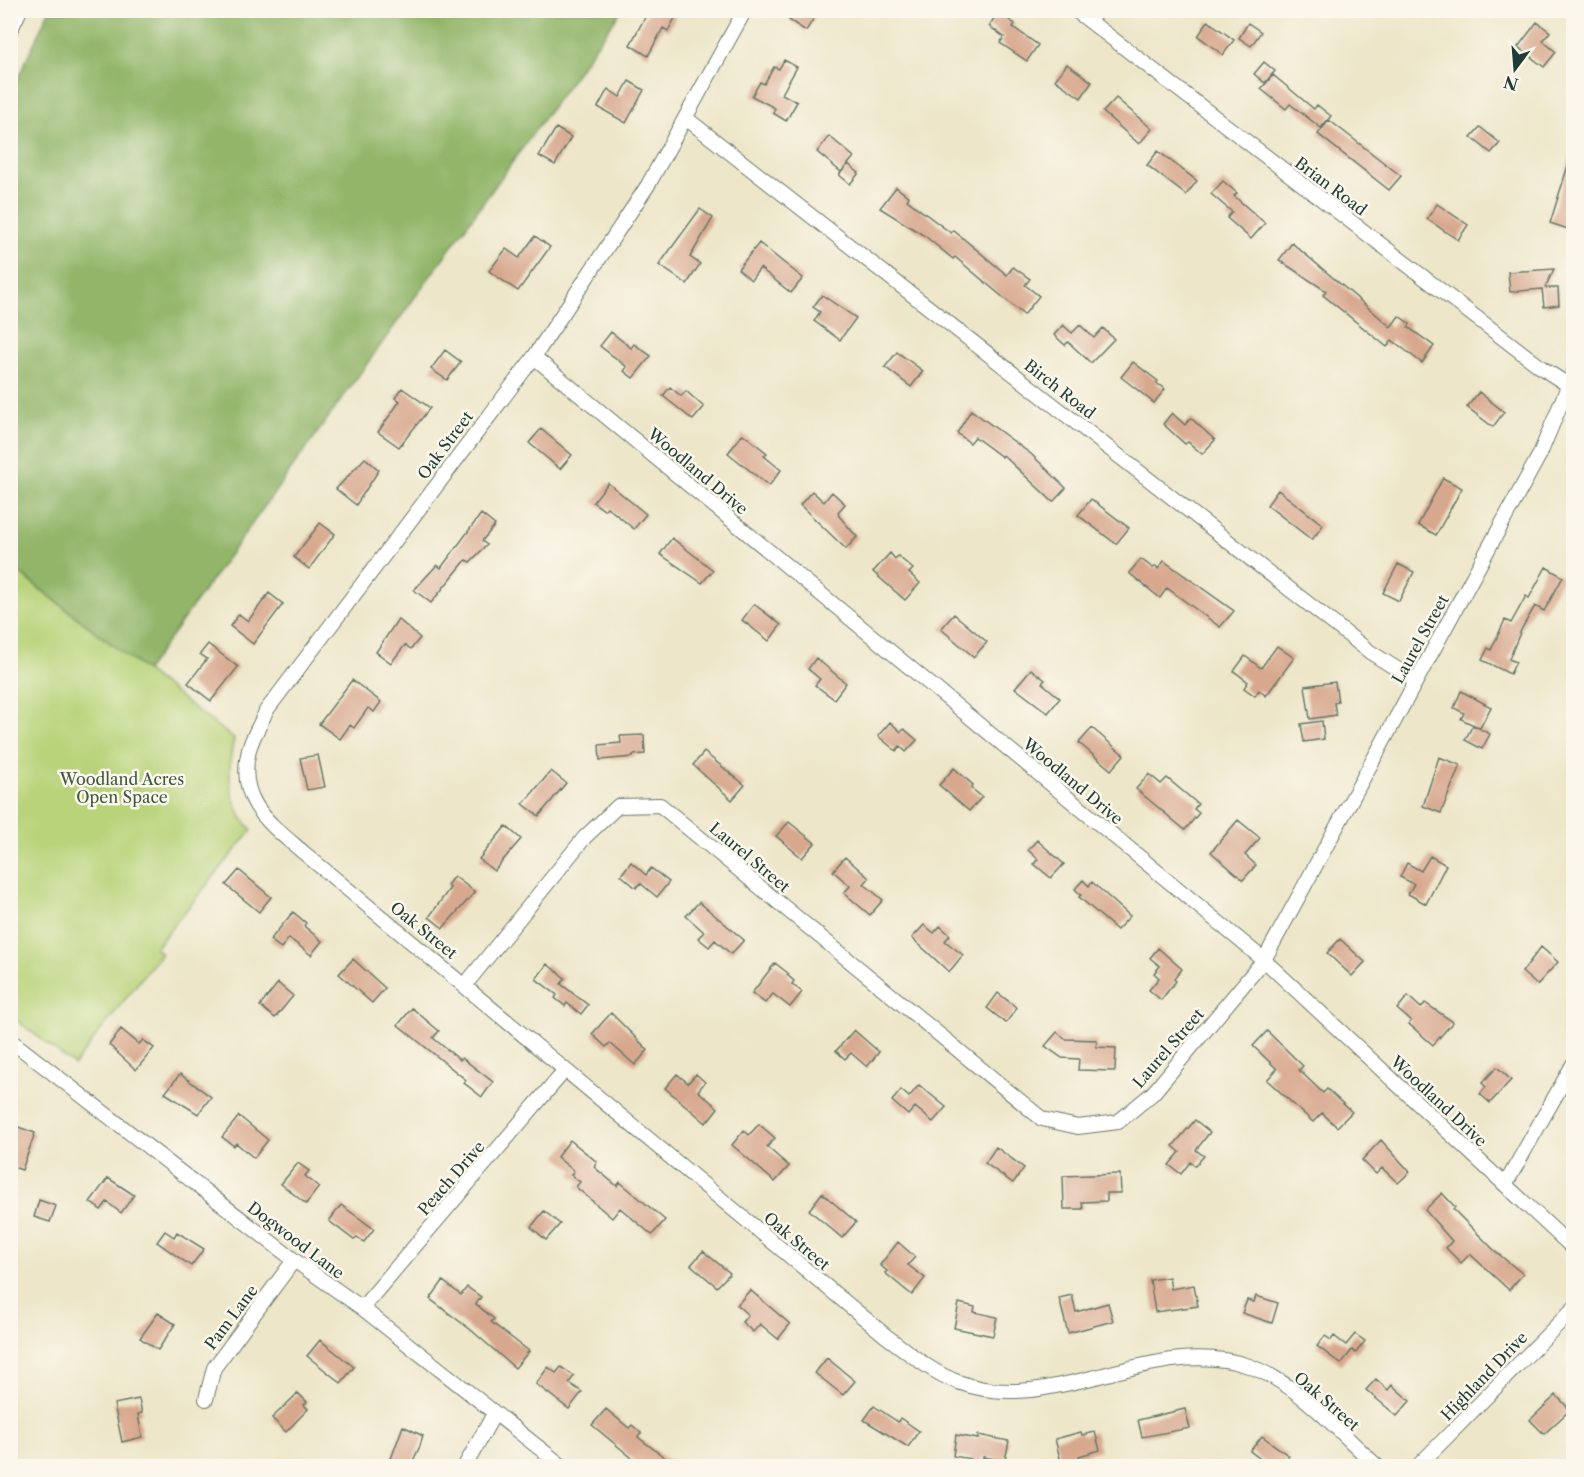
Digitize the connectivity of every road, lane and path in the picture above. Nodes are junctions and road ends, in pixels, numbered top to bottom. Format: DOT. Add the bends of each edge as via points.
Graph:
graph roads {
  1 [pos="20,10"];
  2 [pos="745,10"];
  3 [pos="1075,10"];
  4 [pos="10,31"];
  5 [pos="687,119"];
  6 [pos="534,357"];
  7 [pos="1571,378"];
  8 [pos="1416,681"];
  9 [pos="1264,960"];
  10 [pos="465,985"];
  11 [pos="10,1040"];
  12 [pos="1574,1063"];
  13 [pos="565,1070"];
  14 [pos="1505,1185"];
  15 [pos="1574,1249"];
  16 [pos="294,1260"];
  17 [pos="362,1308"];
  18 [pos="1574,1308"];
  19 [pos="206,1399"];
  20 [pos="494,1414"];
  21 [pos="465,1467"];
  22 [pos="561,1467"];
  23 [pos="1377,1467"];
  24 [pos="1418,1467"];
  1 -- 4 [label="street"];
  2 -- 5 [label="street, Oak Street"];
  3 -- 7 [label="street, Brian Road" via="1533,361"];
  5 -- 6 [label="street, Oak Street"];
  5 -- 8 [label="street, Birch Road" via="1370,652"];
  6 -- 9 [label="street, Woodland Drive"];
  6 -- 10 [label="street, Oak Street" via="266,711 249,749 246,773 251,801 271,825"];
  7 -- 8 [label="street, Laurel Street" via="1540,454"];
  8 -- 9 [label="street, Laurel Street"];
  9 -- 10 [label="street, Laurel Street" via="1153,1093 1118,1122 1078,1127 1042,1119 660,805 618,806 585,837"];
  9 -- 14 [label="street, Woodland Drive"];
  10 -- 13 [label="street, Oak Street"];
  11 -- 16 [label="street, Dogwood Lane"];
  12 -- 14 [label="street"];
  13 -- 17 [label="street, Peach Drive"];
  13 -- 23 [label="street, Oak Street" via="886,1336 924,1364 959,1382 992,1390 1036,1389 1183,1358 1215,1358 1250,1366 1288,1385"];
  14 -- 15 [label="street, Woodland Drive"];
  16 -- 17 [label="street, Dogwood Lane"];
  16 -- 19 [label="street, Pam Lane" via="214,1368"];
  17 -- 20 [label="street, Dogwood Lane"];
  18 -- 24 [label="street, Highland Drive"];
  20 -- 21 [label="street"];
  20 -- 22 [label="street, Dogwood Lane"];
}
